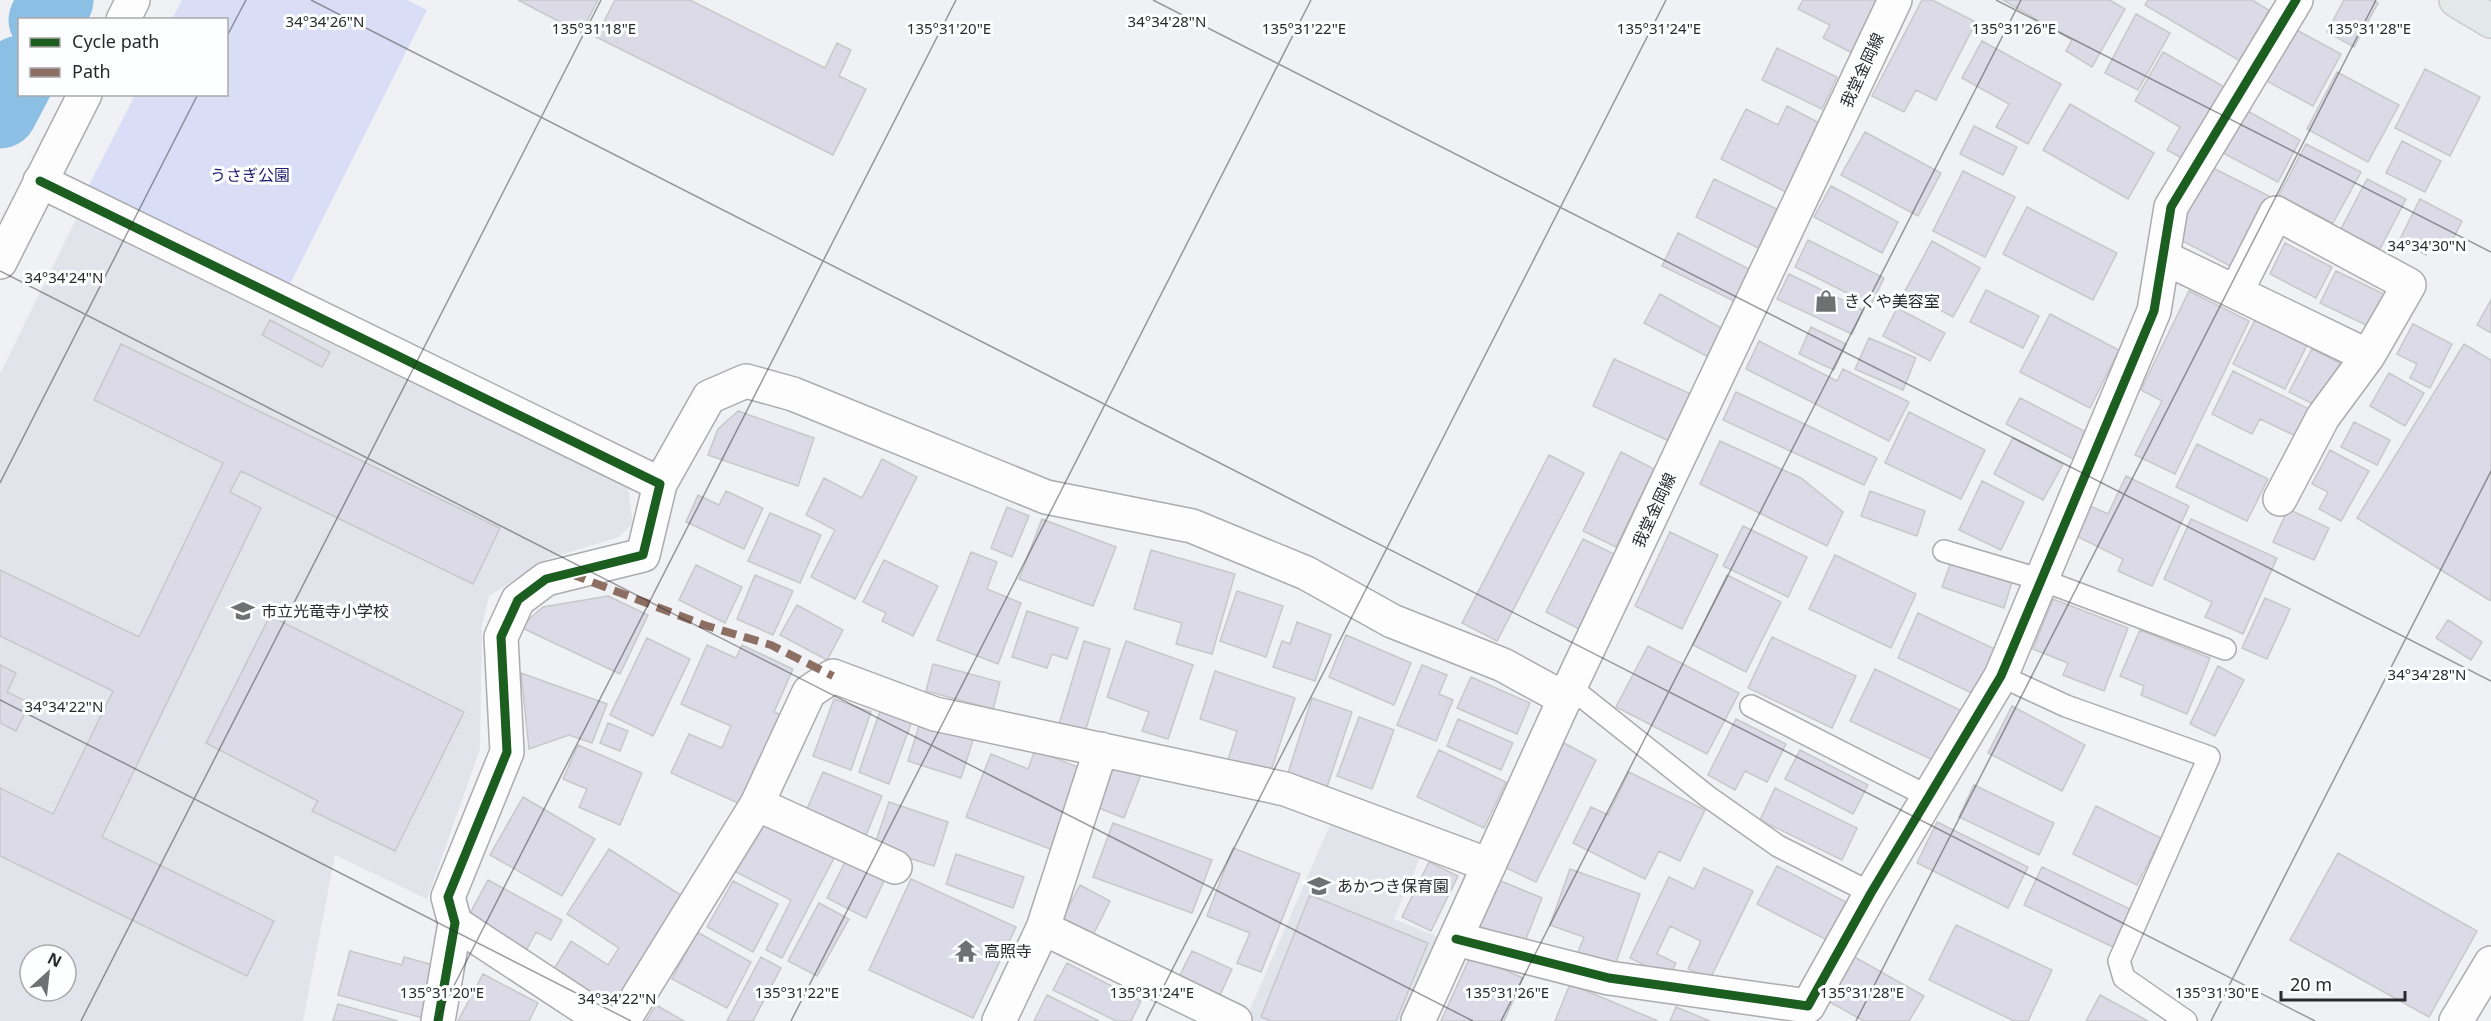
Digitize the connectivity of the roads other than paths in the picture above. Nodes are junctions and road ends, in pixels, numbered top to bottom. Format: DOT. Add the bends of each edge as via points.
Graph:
graph roads {
  1 [pos="133,0"];
  2 [pos="1895,0"];
  3 [pos="2296,0"];
  4 [pos="2456,0"];
  5 [pos="124,18"];
  6 [pos="2491,21"];
  7 [pos="83,96"];
  8 [pos="40,181"];
  9 [pos="2163,257"];
  10 [pos="0,262"];
  11 [pos="2236,292"];
  12 [pos="2368,356"];
  13 [pos="660,484"];
  14 [pos="2280,499"];
  15 [pos="1944,551"];
  16 [pos="2042,580"];
  17 [pos="2225,649"];
  18 [pos="2001,676"];
  19 [pos="1568,693"];
  20 [pos="1750,706"];
  21 [pos="1101,749"];
  22 [pos="1929,797"];
  23 [pos="757,804"];
  24 [pos="1489,865"];
  25 [pos="895,867"];
  26 [pos="1870,893"];
  27 [pos="455,923"];
  28 [pos="1043,928"];
  29 [pos="1456,939"];
  30 [pos="2491,963"];
  31 [pos="1804,1013"];
  32 [pos="438,1021"];
  33 [pos="604,1021"];
  34 [pos="623,1021"];
  35 [pos="999,1021"];
  36 [pos="1235,1021"];
  37 [pos="1418,1021"];
  38 [pos="2186,1021"];
  39 [pos="2456,1021"];
  1 -- 5 [label="street"];
  2 -- 19 [label="street, 我堂金岡線"];
  3 -- 9 [label="street" via="2171,207"];
  4 -- 6 [label="main road"];
  7 -- 8 [label="street"];
  8 -- 10 [label="street"];
  8 -- 13 [label="street"];
  9 -- 11 [label="street"];
  9 -- 16 [label="street" via="2154,311"];
  11 -- 12 [label="street"];
  11 -- 12 [label="street" via="2276,213 2409,285"];
  12 -- 14 [label="street" via="2323,417"];
  13 -- 19 [label="street" via="709,397 746,381 793,394 1046,497 1192,526 1306,573 1392,621"];
  13 -- 27 [label="street" via="643,555 546,579 518,600 501,637 507,752 448,897"];
  15 -- 16 [label="lane"];
  16 -- 17 [label="lane"];
  16 -- 18 [label="street"];
  18 -- 22 [label="street"];
  18 -- 38 [label="lane" via="2066,706 2209,757 2119,961 2124,978"];
  19 -- 24 [label="street, 我堂金岡線"];
  19 -- 26 [label="lane" via="1778,846"];
  20 -- 22 [label="lane"];
  21 -- 23 [label="street" via="934,714 833,676 809,692"];
  21 -- 24 [label="street" via="1284,789"];
  21 -- 28 [label="street"];
  22 -- 26 [label="street"];
  23 -- 25 [label="street"];
  23 -- 34 [label="street"];
  24 -- 29 [label="street, 我堂金岡線"];
  26 -- 31 [label="street"];
  27 -- 32 [label="street"];
  27 -- 33 [label="street"];
  28 -- 35 [label="street"];
  28 -- 36 [label="street"];
  29 -- 31 [label="street" via="1609,978"];
  29 -- 37 [label="street, 我堂金岡線"];
  30 -- 39 [label="street"];
}
